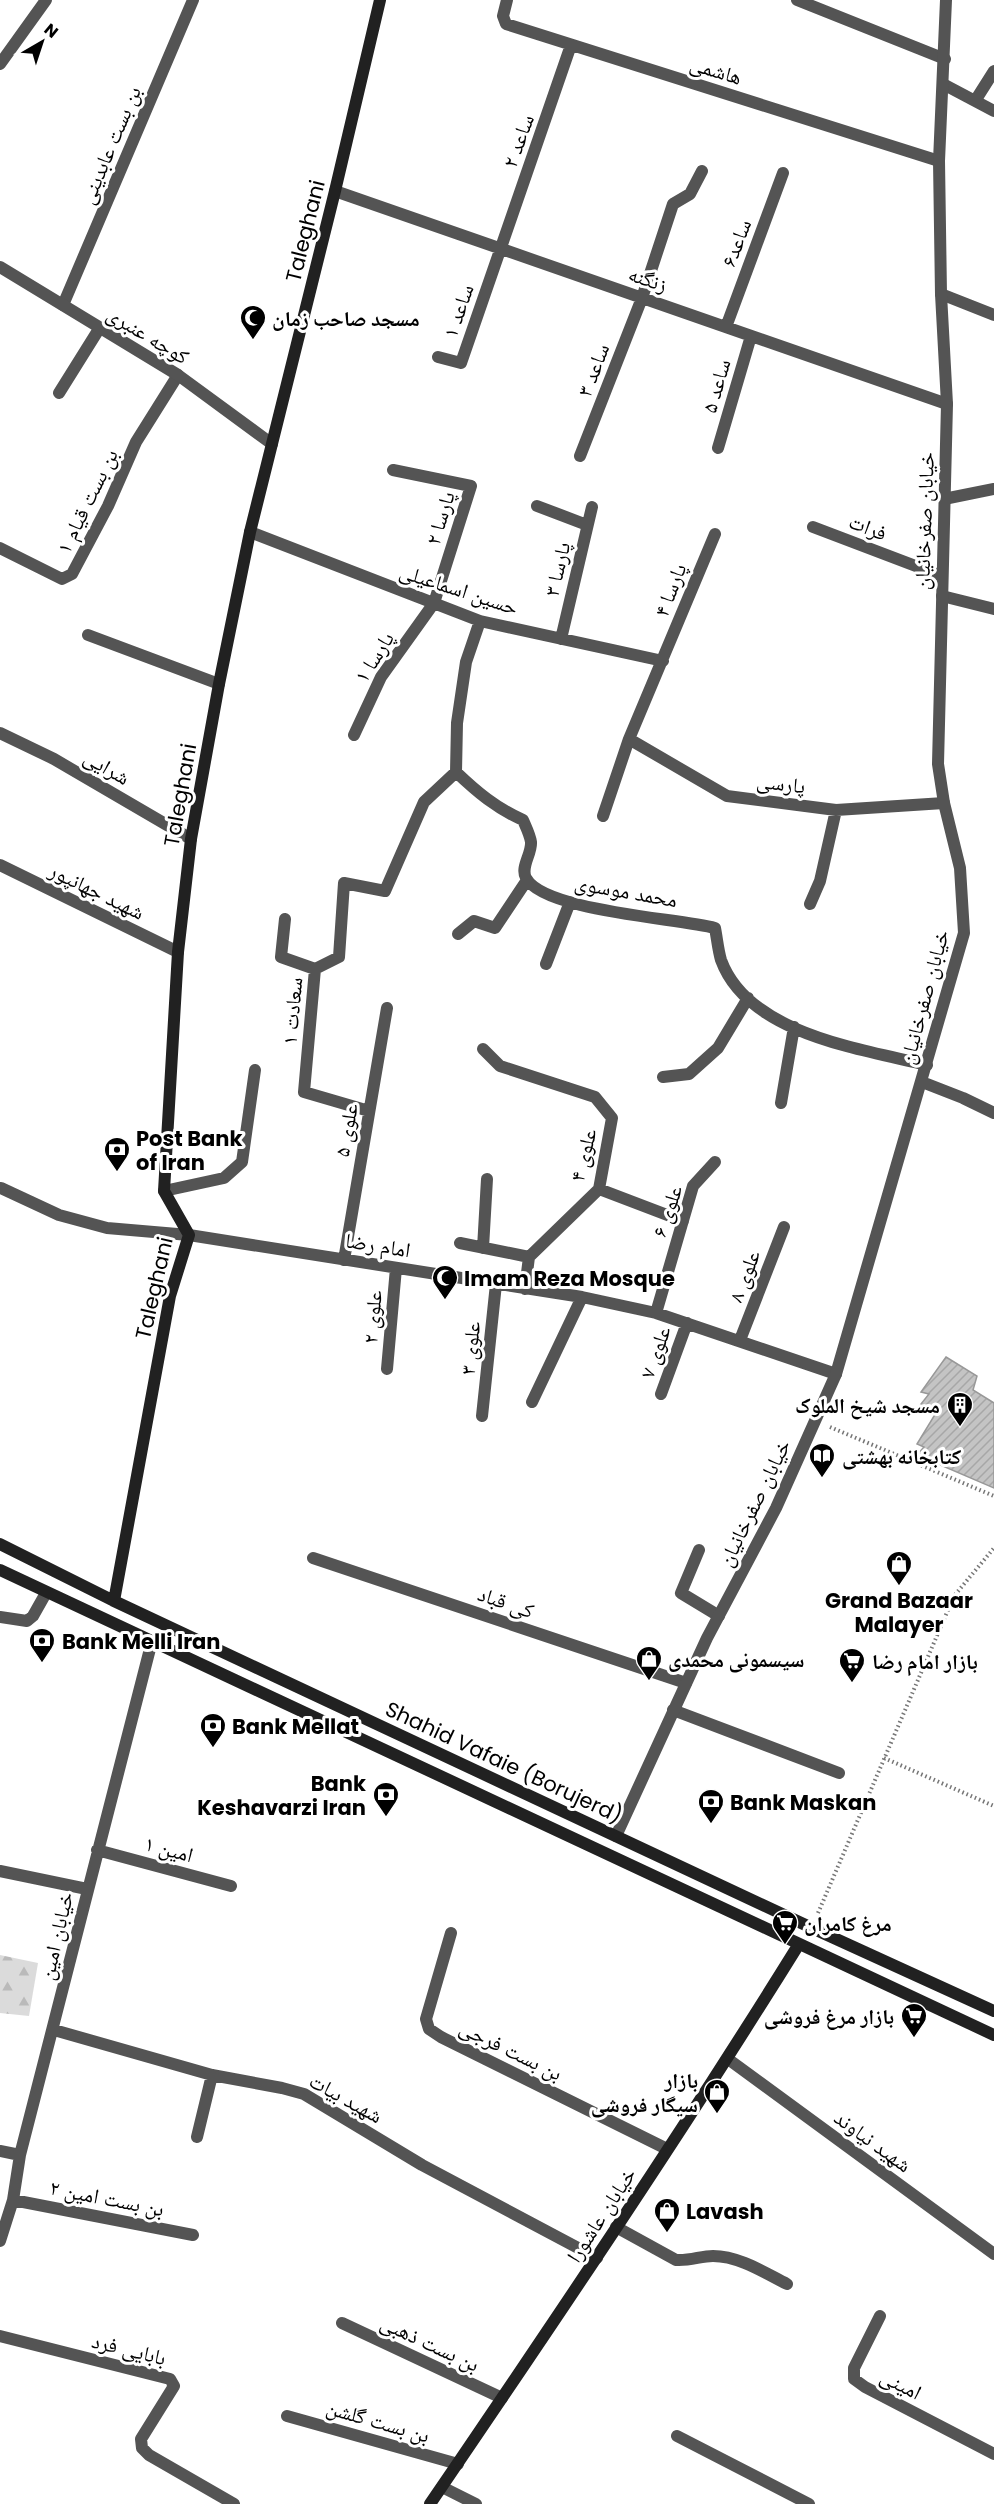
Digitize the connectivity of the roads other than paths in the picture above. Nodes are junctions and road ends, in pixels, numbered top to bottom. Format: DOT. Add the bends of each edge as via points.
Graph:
graph roads {
  1 [pos="46,0"];
  2 [pos="193,0"];
  3 [pos="380,0"];
  4 [pos="507,0"];
  5 [pos="797,0"];
  6 [pos="946,0"];
  7 [pos="824,5"];
  8 [pos="571,45"];
  9 [pos="945,59"];
  10 [pos="0,64"];
  11 [pos="994,71"];
  12 [pos="943,84"];
  13 [pos="975,101"];
  14 [pos="994,111"];
  15 [pos="939,161"];
  16 [pos="702,171"];
  17 [pos="783,173"];
  18 [pos="335,191"];
  19 [pos="500,248"];
  20 [pos="0,267"];
  21 [pos="941,294"];
  22 [pos="642,298"];
  23 [pos="63,305"];
  24 [pos="994,315"];
  25 [pos="726,327"];
  26 [pos="99,329"];
  27 [pos="751,336"];
  28 [pos="438,357"];
  29 [pos="178,375"];
  30 [pos="59,393"];
  31 [pos="947,404"];
  32 [pos="272,444"];
  33 [pos="718,448"];
  34 [pos="580,456"];
  35 [pos="393,470"];
  36 [pos="994,489"];
  37 [pos="944,499"];
  38 [pos="537,506"];
  39 [pos="592,507"];
  40 [pos="587,525"];
  41 [pos="813,527"];
  42 [pos="250,532"];
  43 [pos="715,534"];
  44 [pos="0,548"];
  45 [pos="942,576"];
  46 [pos="942,596"];
  47 [pos="434,603"];
  48 [pos="994,609"];
  49 [pos="480,621"];
  50 [pos="88,635"];
  51 [pos="561,639"];
  52 [pos="663,661"];
  53 [pos="219,684"];
  54 [pos="0,733"];
  55 [pos="354,735"];
  56 [pos="629,739"];
  57 [pos="456,772"];
  58 [pos="945,803"];
  59 [pos="836,810"];
  60 [pos="603,816"];
  61 [pos="191,839"];
  62 [pos="0,866"];
  63 [pos="527,880"];
  64 [pos="570,902"];
  65 [pos="810,904"];
  66 [pos="285,919"];
  67 [pos="458,934"];
  68 [pos="178,952"];
  69 [pos="546,964"];
  70 [pos="315,969"];
  71 [pos="748,998"];
  72 [pos="387,1008"];
  73 [pos="794,1027"];
  74 [pos="483,1048"];
  75 [pos="927,1065"];
  76 [pos="255,1070"];
  77 [pos="663,1077"];
  78 [pos="922,1082"];
  79 [pos="781,1102"];
  80 [pos="369,1111"];
  81 [pos="994,1113"];
  82 [pos="715,1162"];
  83 [pos="487,1179"];
  84 [pos="1,1188"];
  85 [pos="599,1189"];
  86 [pos="164,1191"];
  87 [pos="683,1221"];
  88 [pos="784,1227"];
  89 [pos="189,1235"];
  90 [pos="460,1243"];
  91 [pos="483,1248"];
  92 [pos="529,1257"];
  93 [pos="344,1260"];
  94 [pos="396,1268"];
  95 [pos="496,1284"];
  96 [pos="525,1288"];
  97 [pos="582,1298"];
  98 [pos="656,1313"];
  99 [pos="687,1323"];
  100 [pos="740,1340"];
  101 [pos="387,1369"];
  102 [pos="836,1374"];
  103 [pos="660,1394"];
  104 [pos="532,1402"];
  105 [pos="482,1416"];
  106 [pos="0,1544"];
  107 [pos="699,1550"];
  108 [pos="313,1558"];
  109 [pos="0,1570"];
  110 [pos="46,1593"];
  111 [pos="114,1600"];
  112 [pos="719,1616"];
  113 [pos="0,1617"];
  114 [pos="152,1641"];
  115 [pos="686,1683"];
  116 [pos="673,1710"];
  117 [pos="839,1773"];
  118 [pos="616,1836"];
  119 [pos="97,1850"];
  120 [pos="0,1871"];
  121 [pos="231,1886"];
  122 [pos="87,1889"];
  123 [pos="451,1933"];
  124 [pos="799,1944"];
  125 [pos="994,2011"];
  126 [pos="54,2030"];
  127 [pos="994,2035"];
  128 [pos="728,2060"];
  129 [pos="212,2075"];
  130 [pos="197,2137"];
  131 [pos="667,2149"];
  132 [pos="0,2151"];
  133 [pos="20,2156"];
  134 [pos="13,2199"];
  135 [pos="616,2227"];
  136 [pos="193,2235"];
  137 [pos="0,2241"];
  138 [pos="994,2254"];
  139 [pos="597,2258"];
  140 [pos="787,2284"];
  141 [pos="880,2316"];
  142 [pos="342,2323"];
  143 [pos="0,2336"];
  144 [pos="502,2398"];
  145 [pos="287,2416"];
  146 [pos="677,2436"];
  147 [pos="994,2454"];
  148 [pos="458,2464"];
  149 [pos="442,2487"];
  150 [pos="234,2504"];
  151 [pos="430,2504"];
  152 [pos="476,2504"];
  153 [pos="809,2504"];
  1 -- 10 [label="street"];
  2 -- 23 [label="street, بن بست عابدینی"];
  3 -- 18 [label="main road, Taleghani"];
  4 -- 8 [label="street, هاشمی" via="503,16 506,24"];
  5 -- 7 [label="street"];
  6 -- 9 [label="street, خیابان صفرخانیان"];
  7 -- 9 [label="street"];
  8 -- 15 [label="street, هاشمی"];
  8 -- 19 [label="street, ساعد ۲"];
  9 -- 12 [label="street, خیابان صفرخانیان"];
  11 -- 13 [label="street"];
  12 -- 13 [label="street"];
  12 -- 15 [label="street, خیابان صفرخانیان"];
  13 -- 14 [label="street"];
  15 -- 21 [label="street, خیابان صفرخانیان"];
  16 -- 22 [label="street, ساعد ۳" via="690,194 673,204"];
  17 -- 25 [label="street, ساعد۶"];
  18 -- 19 [label="street, زنگنه"];
  18 -- 32 [label="main road, Taleghani"];
  19 -- 22 [label="street, زنگنه"];
  19 -- 28 [label="street, ساعد ۱" via="461,363"];
  20 -- 23 [label="street, کوچه عنبری"];
  21 -- 24 [label="street"];
  21 -- 31 [label="street, خیابان صفرخانیان"];
  22 -- 25 [label="street, زنگنه"];
  22 -- 34 [label="street, ساعد ۳"];
  23 -- 26 [label="street, کوچه عنبری"];
  25 -- 27 [label="street, زنگنه"];
  26 -- 29 [label="street, کوچه عنبری"];
  26 -- 30 [label="street"];
  27 -- 31 [label="street, زنگنه"];
  27 -- 33 [label="street, ساعد ۵"];
  29 -- 32 [label="street, کوچه عنبری"];
  29 -- 44 [label="street, بن بست قیام ۱" via="136,442 72,574 62,579"];
  31 -- 37 [label="street, خیابان صفرخانیان"];
  32 -- 42 [label="main road, Taleghani"];
  35 -- 47 [label="street, پارسا ۲" via="471,486"];
  36 -- 37 [label="street"];
  37 -- 45 [label="street, خیابان صفرخانیان"];
  38 -- 40 [label="street"];
  39 -- 40 [label="street, پارسا ۳"];
  40 -- 51 [label="street, پارسا ۳"];
  41 -- 45 [label="street, فرات"];
  42 -- 47 [label="street, حسین اسماعیلی"];
  42 -- 53 [label="main road, Taleghani"];
  43 -- 52 [label="street, پارسا ۴"];
  45 -- 46 [label="street, خیابان صفرخانیان"];
  46 -- 48 [label="street"];
  46 -- 58 [label="street, خیابان صفرخانیان" via="938,764"];
  47 -- 49 [label="street, حسین اسماعیلی"];
  47 -- 55 [label="street, پارسا ۱" via="381,677"];
  49 -- 51 [label="street, حسین اسماعیلی"];
  49 -- 57 [label="street" via="466,662 457,723"];
  50 -- 53 [label="street"];
  51 -- 52 [label="street, حسین اسماعیلی"];
  52 -- 56 [label="street, پارسا ۴"];
  53 -- 61 [label="main road, Taleghani"];
  54 -- 61 [label="street, شرایی" via="54,759"];
  56 -- 59 [label="street, پارسی" via="727,796"];
  56 -- 60 [label="street, پارسا ۴"];
  57 -- 63 [label="street" via="485,799 524,820 531,843 524,872"];
  57 -- 70 [label="street, سعادت ۱" via="424,802 385,891 344,883 339,957"];
  58 -- 59 [label="street, پارسی"];
  58 -- 75 [label="street, خیابان صفرخانیان" via="960,868 964,933"];
  59 -- 65 [label="street" via="820,881"];
  61 -- 68 [label="main road, Taleghani"];
  62 -- 68 [label="street, شهید جهانپور"];
  63 -- 64 [label="street, محمد موسوی"];
  63 -- 67 [label="street" via="495,928 474,921"];
  64 -- 69 [label="street"];
  64 -- 71 [label="street, محمد موسوی" via="591,909 715,928 721,960"];
  66 -- 70 [label="street" via="281,957"];
  68 -- 86 [label="main road, Taleghani"];
  70 -- 80 [label="street, سعادت ۱" via="304,1092"];
  71 -- 73 [label="street, محمد موسوی" via="762,1011"];
  71 -- 77 [label="street" via="718,1048 689,1074"];
  72 -- 80 [label="street, علوی ۵"];
  73 -- 75 [label="street, محمد موسوی" via="814,1037"];
  73 -- 79 [label="street"];
  74 -- 85 [label="street, علوی ۴" via="500,1066 596,1097 612,1118"];
  75 -- 78 [label="street, خیابان صفرخانیان"];
  76 -- 86 [label="street" via="242,1162 224,1178"];
  78 -- 81 [label="street"];
  78 -- 102 [label="street, خیابان صفرخانیان"];
  80 -- 93 [label="street, علوی ۵"];
  82 -- 87 [label="street, علوی ۶" via="693,1186"];
  83 -- 91 [label="street"];
  84 -- 89 [label="street, امام رضا" via="59,1215 107,1228"];
  85 -- 87 [label="street"];
  85 -- 92 [label="street, علوی ۴"];
  86 -- 89 [label="main road, Taleghani"];
  87 -- 98 [label="street, علوی ۶"];
  88 -- 100 [label="street, علوی ۸"];
  89 -- 93 [label="street, امام رضا"];
  89 -- 111 [label="main road, Taleghani" via="170,1296"];
  90 -- 91 [label="street"];
  91 -- 92 [label="street"];
  92 -- 96 [label="street"];
  93 -- 94 [label="street, امام رضا"];
  94 -- 95 [label="street, امام رضا"];
  94 -- 101 [label="street, علوی ۲"];
  95 -- 96 [label="street, امام رضا"];
  95 -- 105 [label="street, علوی ۳"];
  96 -- 97 [label="street, امام رضا"];
  97 -- 98 [label="street, امام رضا"];
  97 -- 104 [label="street"];
  98 -- 99 [label="street, امام رضا"];
  99 -- 100 [label="street, امام رضا"];
  99 -- 103 [label="street, علوی ۷"];
  100 -- 102 [label="street, امام رضا"];
  102 -- 112 [label="street, خیابان صفرخانیان" via="776,1508"];
  106 -- 111 [label="main road, Shahid Vafaie (Borujerd)"];
  107 -- 112 [label="street" via="681,1593"];
  108 -- 115 [label="street, کی قباد"];
  109 -- 110 [label="main road, Shahid Vafaie (Borujerd)"];
  110 -- 113 [label="street" via="27,1621"];
  110 -- 114 [label="main road, Shahid Vafaie (Borujerd)"];
  111 -- 118 [label="main road, Shahid Vafaie (Borujerd)"];
  112 -- 115 [label="street, خیابان صفرخانیان"];
  114 -- 119 [label="street, خیابان امین"];
  114 -- 124 [label="main road, Shahid Vafaie (Borujerd)"];
  115 -- 116 [label="street, خیابان صفرخانیان"];
  116 -- 117 [label="street"];
  116 -- 118 [label="street, خیابان صفرخانیان"];
  118 -- 125 [label="main road, Shahid Vafaie (Borujerd)"];
  119 -- 121 [label="street, امین ۱"];
  119 -- 122 [label="street, خیابان امین"];
  120 -- 122 [label="street"];
  122 -- 126 [label="street, خیابان امین"];
  123 -- 131 [label="street, بن بست فرجی" via="426,2019 429,2029"];
  124 -- 127 [label="main road, Shahid Vafaie (Borujerd)"];
  124 -- 128 [label="main road, خیابان عاشورا"];
  126 -- 129 [label="street, شهید بیات"];
  126 -- 133 [label="street, خیابان امین"];
  128 -- 131 [label="main road, خیابان عاشورا"];
  128 -- 138 [label="street, شهید نیاوند"];
  129 -- 130 [label="street"];
  129 -- 139 [label="street, شهید بیات" via="304,2094 422,2165"];
  131 -- 135 [label="main road, خیابان عاشورا"];
  132 -- 133 [label="street"];
  133 -- 134 [label="street, خیابان امین"];
  134 -- 136 [label="street, بن بست امین ۲"];
  134 -- 137 [label="street, خیابان امین"];
  135 -- 139 [label="main road, خیابان عاشورا"];
  135 -- 140 [label="street" via="676,2260 713,2256 733,2259"];
  139 -- 144 [label="main road, خیابان عاشورا"];
  141 -- 147 [label="street, امینی" via="854,2368 854,2379"];
  142 -- 144 [label="street, بن بست ذهبی"];
  143 -- 150 [label="street, بابایی فرد" via="170,2379 174,2386 141,2439 142,2448"];
  144 -- 148 [label="main road, خیابان عاشورا"];
  145 -- 148 [label="street, بن بست گلشن"];
  146 -- 153 [label="street"];
  148 -- 149 [label="main road, خیابان عاشورا"];
  149 -- 151 [label="main road, خیابان عاشورا"];
  149 -- 152 [label="street"];
}
